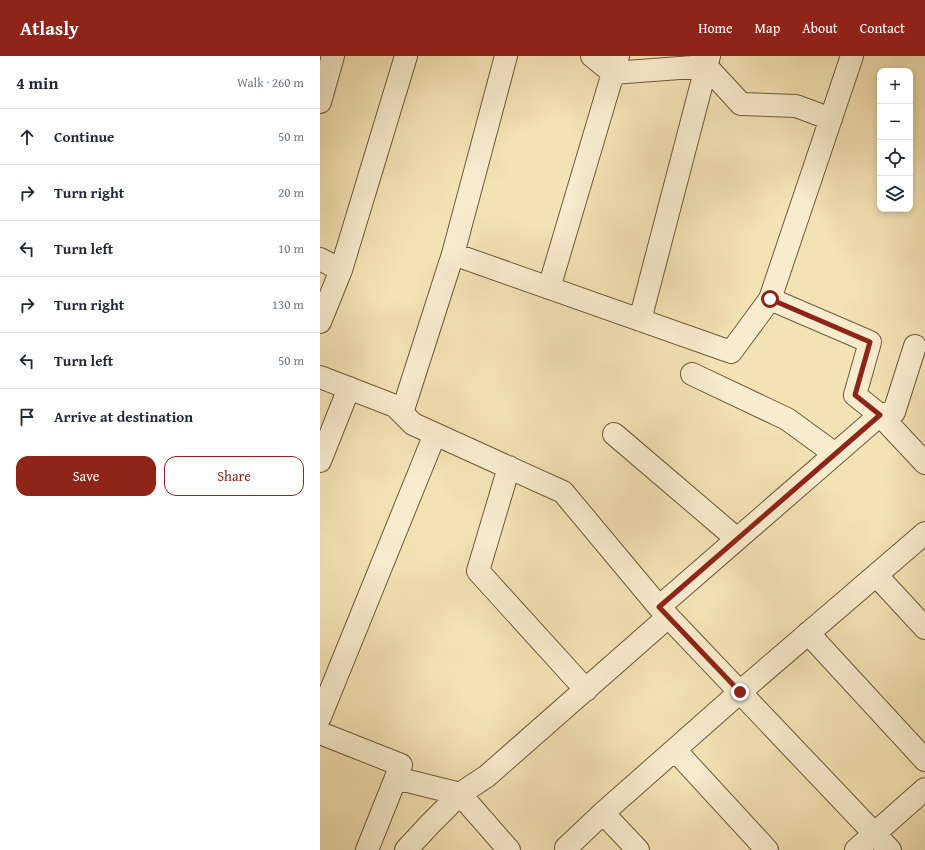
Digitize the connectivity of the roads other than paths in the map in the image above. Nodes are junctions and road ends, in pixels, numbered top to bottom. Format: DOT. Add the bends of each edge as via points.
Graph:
graph roads {
  1 [pos="332,56"];
  2 [pos="406,56"];
  3 [pos="506,56"];
  4 [pos="592,56"];
  5 [pos="852,56"];
  6 [pos="707,61"];
  7 [pos="616,64"];
  8 [pos="320,102"];
  9 [pos="831,119"];
  10 [pos="453,254"];
  11 [pos="320,259"];
  12 [pos="341,270"];
  13 [pos="549,288"];
  14 [pos="770,299"];
  15 [pos="640,320"];
  16 [pos="320,322"];
  17 [pos="915,346"];
  18 [pos="692,374"];
  19 [pos="320,377"];
  20 [pos="349,388"];
  21 [pos="402,413"];
  22 [pos="880,415"];
  23 [pos="435,434"];
  24 [pos="614,434"];
  25 [pos="835,454"];
  26 [pos="320,461"];
  27 [pos="925,463"];
  28 [pos="509,467"];
  29 [pos="925,533"];
  30 [pos="737,539"];
  31 [pos="876,575"];
  32 [pos="664,612"];
  33 [pos="925,628"];
  34 [pos="808,633"];
  35 [pos="586,690"];
  36 [pos="740,692"];
  37 [pos="320,717"];
  38 [pos="320,733"];
  39 [pos="675,750"];
  40 [pos="925,760"];
  41 [pos="396,778"];
  42 [pos="925,789"];
  43 [pos="460,794"];
  44 [pos="603,813"];
  45 [pos="874,834"];
  46 [pos="566,848"];
  47 [pos="367,850"];
  48 [pos="406,850"];
  49 [pos="509,850"];
  50 [pos="638,850"];
  51 [pos="767,850"];
  52 [pos="856,850"];
  53 [pos="890,850"];
  1 -- 8 [label="street"];
  2 -- 12 [label="street"];
  3 -- 10 [label="street"];
  4 -- 7 [label="street"];
  5 -- 9 [label="street"];
  6 -- 7 [label="street"];
  6 -- 9 [label="street" via="741,104 796,106"];
  6 -- 15 [label="street"];
  7 -- 13 [label="street"];
  9 -- 14 [label="street"];
  10 -- 13 [label="street"];
  10 -- 21 [label="street"];
  11 -- 12 [label="street"];
  12 -- 16 [label="street"];
  13 -- 15 [label="street"];
  14 -- 15 [label="street" via="730,352"];
  14 -- 22 [label="street" via="870,342 855,395"];
  17 -- 22 [label="street" via="894,412"];
  18 -- 25 [label="street" via="787,419"];
  19 -- 20 [label="street"];
  20 -- 21 [label="street" via="395,406"];
  20 -- 26 [label="street"];
  21 -- 23 [label="street" via="413,424"];
  22 -- 25 [label="street"];
  22 -- 27 [label="street"];
  23 -- 28 [label="street"];
  23 -- 37 [label="street"];
  24 -- 30 [label="street"];
  25 -- 30 [label="street"];
  28 -- 32 [label="street" via="563,492"];
  28 -- 35 [label="street" via="478,571"];
  29 -- 31 [label="street"];
  30 -- 32 [label="street"];
  31 -- 33 [label="street"];
  31 -- 34 [label="street"];
  32 -- 35 [label="street"];
  32 -- 36 [label="street"];
  34 -- 36 [label="street"];
  34 -- 40 [label="street"];
  35 -- 43 [label="street" via="487,776"];
  36 -- 39 [label="street"];
  36 -- 45 [label="street"];
  38 -- 41 [label="street" via="401,766"];
  39 -- 44 [label="street"];
  39 -- 51 [label="street"];
  41 -- 43 [label="street"];
  41 -- 47 [label="street"];
  42 -- 45 [label="street"];
  43 -- 48 [label="street"];
  43 -- 49 [label="street"];
  44 -- 46 [label="street"];
  44 -- 50 [label="street"];
  45 -- 52 [label="street"];
  45 -- 53 [label="street"];
}
